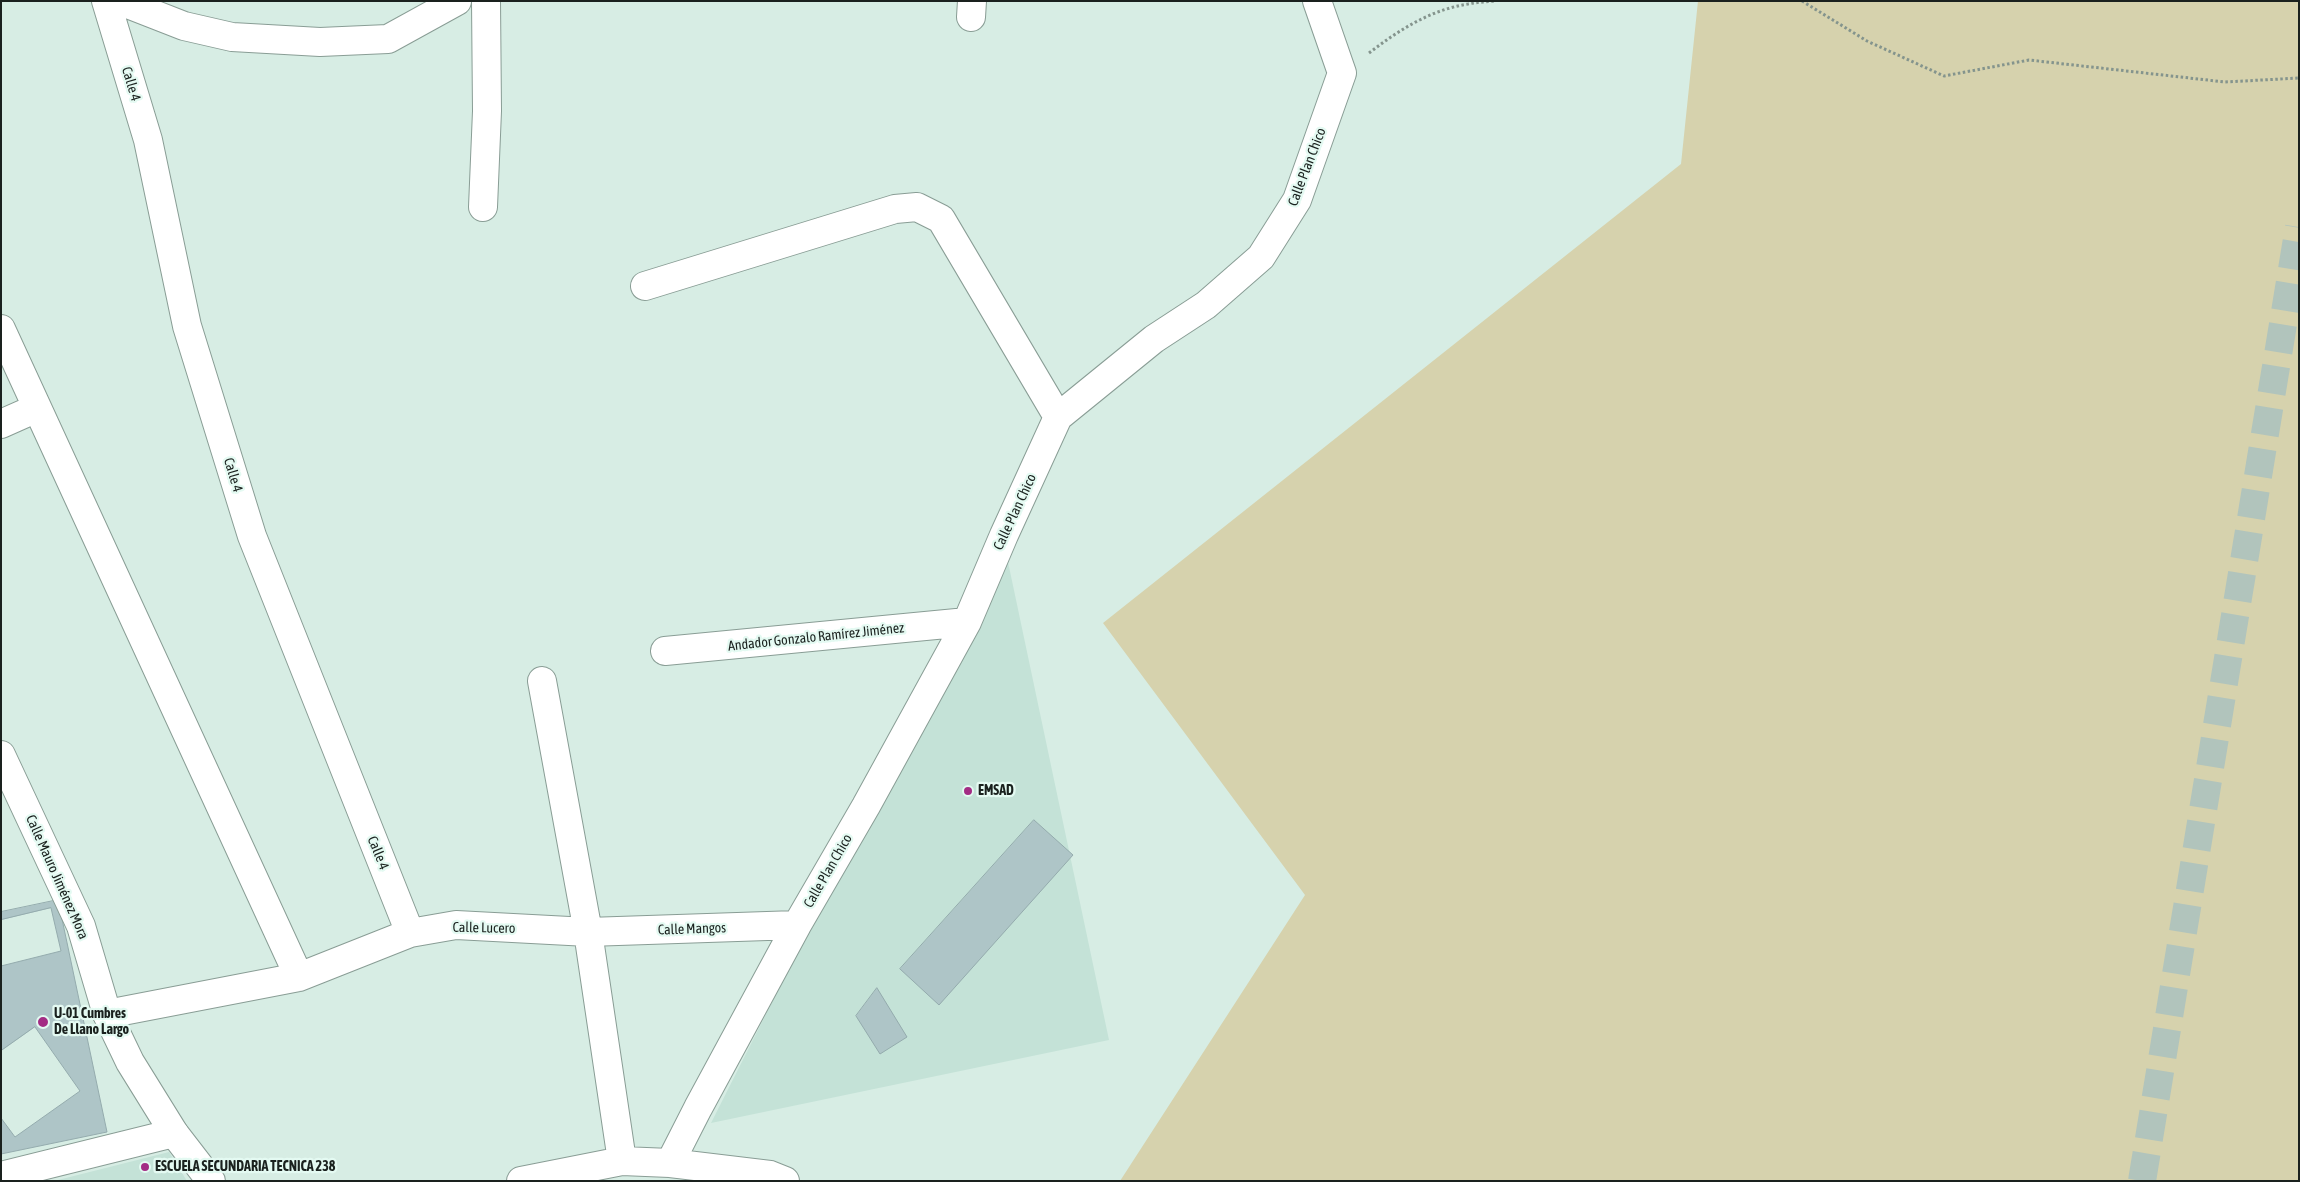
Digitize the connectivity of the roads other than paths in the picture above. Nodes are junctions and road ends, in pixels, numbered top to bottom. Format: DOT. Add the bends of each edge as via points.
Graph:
graph roads {
  1 [pos="106,1"];
  2 [pos="120,1"];
  3 [pos="457,1"];
  4 [pos="486,1"];
  5 [pos="1317,1"];
  6 [pos="482,207"];
  7 [pos="644,286"];
  8 [pos="1,329"];
  9 [pos="37,408"];
  10 [pos="1058,418"];
  11 [pos="1,424"];
  12 [pos="967,622"];
  13 [pos="666,652"];
  14 [pos="542,681"];
  15 [pos="1,755"];
  16 [pos="797,925"];
  17 [pos="588,932"];
  18 [pos="410,933"];
  19 [pos="299,977"];
  20 [pos="107,1014"];
  21 [pos="174,1133"];
  22 [pos="622,1161"];
  23 [pos="670,1163"];
  24 [pos="1,1176"];
  25 [pos="524,1180"];
  26 [pos="211,1181"];
  27 [pos="785,1181"];
  1 -- 18 [label="street, Calle 4" via="148,140 187,326 252,536"];
  2 -- 3 [label="street" via="184,26 232,37 320,42 388,40"];
  4 -- 6 [label="street"];
  5 -- 10 [label="street, Calle Plan Chico" via="1342,73 1297,200 1261,257 1206,305 1154,339"];
  7 -- 10 [label="street" via="896,209 917,207 941,220"];
  8 -- 9 [label="street"];
  9 -- 11 [label="street"];
  9 -- 19 [label="street"];
  10 -- 12 [label="street, Calle Plan Chico"];
  12 -- 13 [label="street, Andador Gonzalo Ramírez Jiménez"];
  12 -- 16 [label="street, Calle Plan Chico"];
  14 -- 17 [label="street"];
  15 -- 20 [label="street, Calle Mauro Jiménez Mora" via="81,926"];
  16 -- 17 [label="street, Calle Mangos"];
  16 -- 23 [label="street, Calle Plan Chico"];
  17 -- 18 [label="street, Calle Lucero" via="456,925"];
  17 -- 22 [label="street"];
  18 -- 19 [label="street, Calle Lucero"];
  19 -- 20 [label="street, Calle Lucero"];
  20 -- 21 [label="street, Calle Mauro Jiménez Mora" via="130,1062"];
  21 -- 24 [label="street"];
  21 -- 26 [label="street, Calle Mauro Jiménez Mora"];
  22 -- 23 [label="street"];
  22 -- 25 [label="street"];
  23 -- 27 [label="street" via="770,1175"];
}
